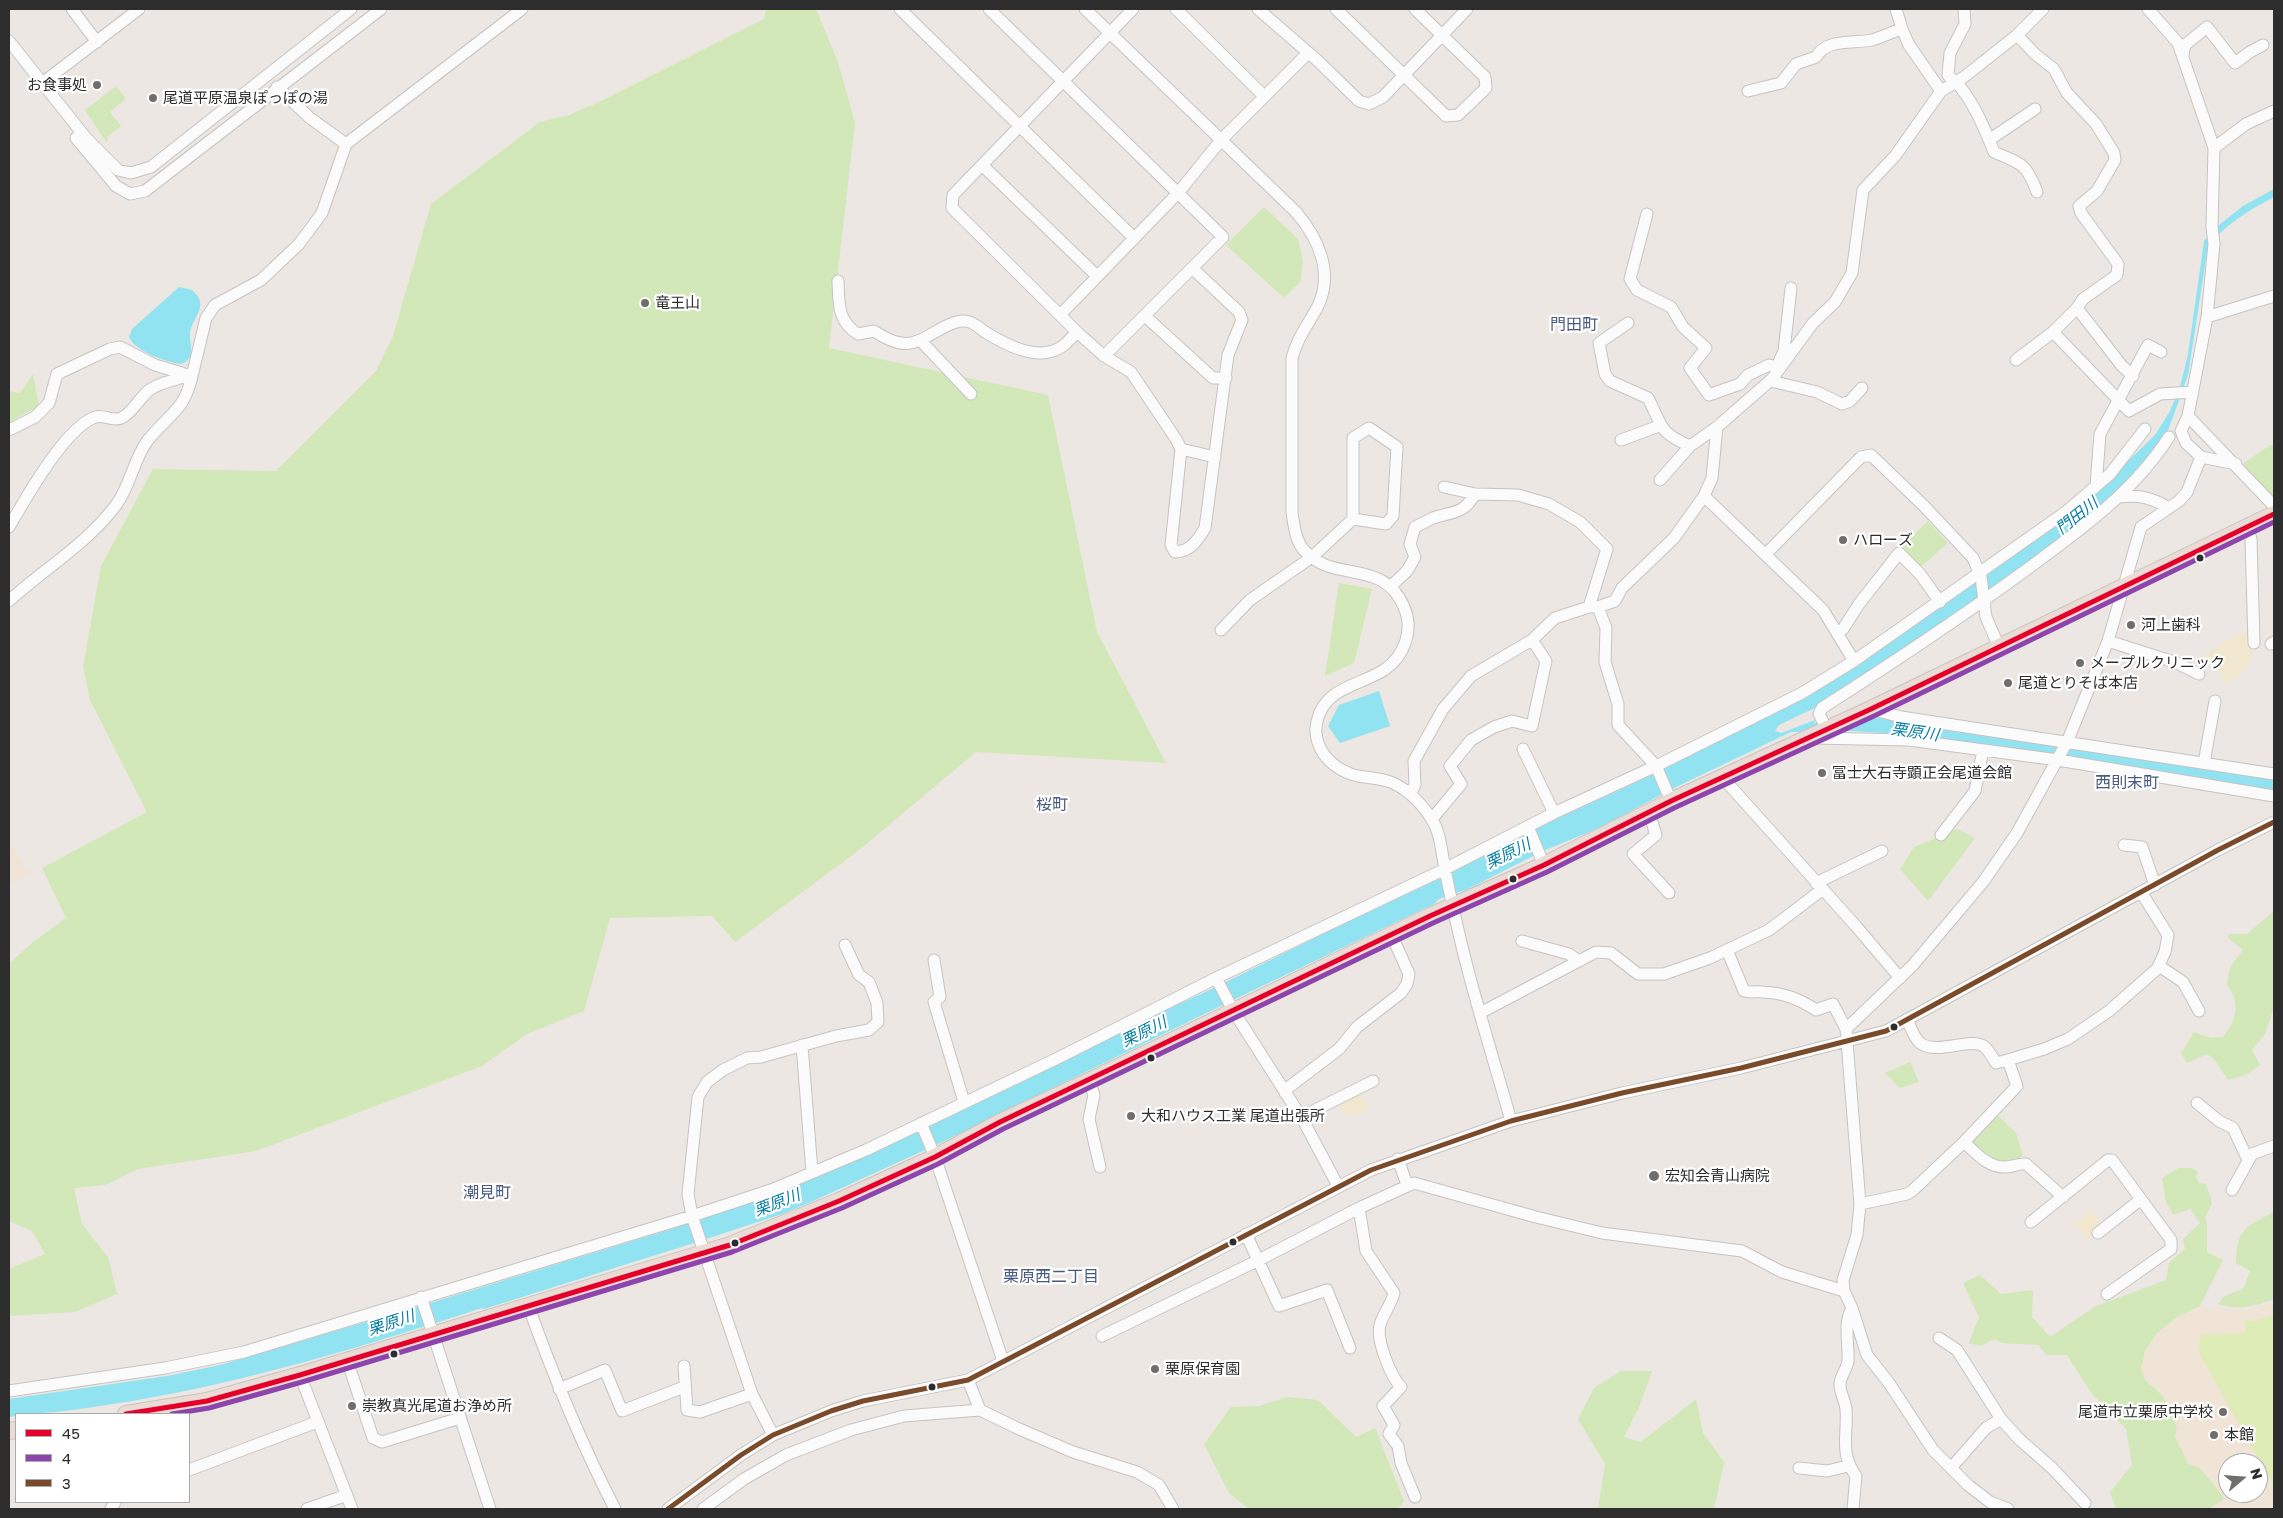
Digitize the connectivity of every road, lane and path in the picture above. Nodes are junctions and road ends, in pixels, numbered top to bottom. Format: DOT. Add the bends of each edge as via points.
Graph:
graph roads {
  1 [pos="72,9"];
  2 [pos="139,9"];
  3 [pos="350,9"];
  4 [pos="381,9"];
  5 [pos="522,9"];
  6 [pos="900,9"];
  7 [pos="988,9"];
  8 [pos="1085,9"];
  9 [pos="1133,9"];
  10 [pos="1176,9"];
  11 [pos="1258,9"];
  12 [pos="1336,9"];
  13 [pos="1415,9"];
  14 [pos="1467,9"];
  15 [pos="1896,9"];
  16 [pos="1964,9"];
  17 [pos="2043,9"];
  18 [pos="2148,9"];
  19 [pos="1902,29"];
  20 [pos="1110,32"];
  21 [pos="1442,35"];
  22 [pos="2017,35"];
  23 [pos="9,41"];
  24 [pos="97,42"];
  25 [pos="2263,45"];
  26 [pos="1308,53"];
  27 [pos="2183,55"];
  28 [pos="1404,75"];
  29 [pos="1063,81"];
  30 [pos="1954,83"];
  31 [pos="42,84"];
  32 [pos="276,87"];
  33 [pos="1748,91"];
  34 [pos="1941,91"];
  35 [pos="1264,96"];
  36 [pos="2035,109"];
  37 [pos="2274,111"];
  38 [pos="210,119"];
  39 [pos="1021,125"];
  40 [pos="220,132"];
  41 [pos="1221,140"];
  42 [pos="1989,140"];
  43 [pos="346,144"];
  44 [pos="2214,148"];
  45 [pos="982,165"];
  46 [pos="2036,192"];
  47 [pos="1178,193"];
  48 [pos="1647,214"];
  49 [pos="1134,238"];
  50 [pos="1192,268"];
  51 [pos="1097,276"];
  52 [pos="838,281"];
  53 [pos="1792,288"];
  54 [pos="2274,296"];
  55 [pos="2077,308"];
  56 [pos="1060,315"];
  57 [pos="1145,316"];
  58 [pos="2207,317"];
  59 [pos="1628,323"];
  60 [pos="1077,332"];
  61 [pos="2053,332"];
  62 [pos="920,340"];
  63 [pos="2161,352"];
  64 [pos="1104,356"];
  65 [pos="2016,360"];
  66 [pos="1776,373"];
  67 [pos="189,375"];
  68 [pos="2133,376"];
  69 [pos="1226,378"];
  70 [pos="1862,388"];
  71 [pos="2190,392"];
  72 [pos="971,394"];
  73 [pos="2119,401"];
  74 [pos="2188,416"];
  75 [pos="1659,426"];
  76 [pos="1717,427"];
  77 [pos="2145,429"];
  78 [pos="9,430"];
  79 [pos="2170,437"];
  80 [pos="1621,440"];
  81 [pos="1690,446"];
  82 [pos="1181,449"];
  83 [pos="1215,457"];
  84 [pos="2201,457"];
  85 [pos="2236,464"];
  86 [pos="1660,480"];
  87 [pos="2096,486"];
  88 [pos="1444,487"];
  89 [pos="1475,494"];
  90 [pos="1704,496"];
  91 [pos="2119,497"];
  92 [pos="2274,506"];
  93 [pos="2169,508"];
  94 [pos="2274,514"];
  95 [pos="1353,519"];
  96 [pos="9,526"];
  97 [pos="2247,526"];
  98 [pos="1766,554"];
  99 [pos="1312,557"];
  100 [pos="1980,575"];
  101 [pos="2125,585"];
  102 [pos="1390,587"];
  103 [pos="1983,598"];
  104 [pos="9,600"];
  105 [pos="1940,602"];
  106 [pos="1593,607"];
  107 [pos="1220,630"];
  108 [pos="1837,633"];
  109 [pos="1532,640"];
  110 [pos="2108,641"];
  111 [pos="2254,643"];
  112 [pos="1999,646"];
  113 [pos="1854,661"];
  114 [pos="2198,674"];
  115 [pos="2215,701"];
  116 [pos="1871,709"];
  117 [pos="1818,730"];
  118 [pos="2065,744"];
  119 [pos="1523,749"];
  120 [pos="1982,750"];
  121 [pos="2058,759"];
  122 [pos="2204,763"];
  123 [pos="1657,769"];
  124 [pos="2235,770"];
  125 [pos="2272,770"];
  126 [pos="1722,778"];
  127 [pos="2233,787"];
  128 [pos="1410,794"];
  129 [pos="2274,796"];
  130 [pos="1669,797"];
  131 [pos="1649,812"];
  132 [pos="1554,813"];
  133 [pos="1432,820"];
  134 [pos="2274,822"];
  135 [pos="1530,830"];
  136 [pos="1941,835"];
  137 [pos="2124,845"];
  138 [pos="1882,851"];
  139 [pos="1542,860"];
  140 [pos="1446,872"];
  141 [pos="2155,885"];
  142 [pos="1820,886"];
  143 [pos="2141,892"];
  144 [pos="1669,893"];
  145 [pos="1452,901"];
  146 [pos="1392,936"];
  147 [pos="1522,940"];
  148 [pos="846,945"];
  149 [pos="1727,950"];
  150 [pos="934,960"];
  151 [pos="1579,961"];
  152 [pos="2159,966"];
  153 [pos="1900,978"];
  154 [pos="1218,981"];
  155 [pos="1232,1008"];
  156 [pos="2199,1011"];
  157 [pos="1480,1013"];
  158 [pos="1907,1019"];
  159 [pos="1846,1029"];
  160 [pos="1846,1042"];
  161 [pos="802,1045"];
  162 [pos="2008,1060"];
  163 [pos="1089,1081"];
  164 [pos="1374,1081"];
  165 [pos="1285,1093"];
  166 [pos="964,1102"];
  167 [pos="2197,1103"];
  168 [pos="1301,1117"];
  169 [pos="1511,1121"];
  170 [pos="921,1125"];
  171 [pos="1964,1142"];
  172 [pos="2274,1146"];
  173 [pos="933,1152"];
  174 [pos="1398,1159"];
  175 [pos="2248,1160"];
  176 [pos="1100,1167"];
  177 [pos="812,1172"];
  178 [pos="1407,1185"];
  179 [pos="1338,1186"];
  180 [pos="2232,1190"];
  181 [pos="2063,1196"];
  182 [pos="2140,1200"];
  183 [pos="1860,1204"];
  184 [pos="1359,1208"];
  185 [pos="693,1219"];
  186 [pos="2032,1222"];
  187 [pos="2098,1233"];
  188 [pos="1246,1234"];
  189 [pos="701,1247"];
  190 [pos="1259,1260"];
  191 [pos="1844,1291"];
  192 [pos="2107,1294"];
  193 [pos="422,1301"];
  194 [pos="528,1305"];
  195 [pos="1852,1308"];
  196 [pos="431,1329"];
  197 [pos="1102,1336"];
  198 [pos="1939,1338"];
  199 [pos="1350,1348"];
  200 [pos="1867,1355"];
  201 [pos="347,1360"];
  202 [pos="1003,1361"];
  203 [pos="1848,1364"];
  204 [pos="684,1366"];
  205 [pos="300,1375"];
  206 [pos="968,1380"];
  207 [pos="684,1387"];
  208 [pos="559,1389"];
  209 [pos="9,1391"];
  210 [pos="752,1394"];
  211 [pos="980,1410"];
  212 [pos="132,1413"];
  213 [pos="460,1418"];
  214 [pos="2001,1419"];
  215 [pos="317,1422"];
  216 [pos="773,1434"];
  217 [pos="1848,1466"];
  218 [pos="1799,1468"];
  219 [pos="1951,1468"];
  220 [pos="190,1470"];
  221 [pos="347,1495"];
  222 [pos="1415,1497"];
  223 [pos="2086,1503"];
  224 [pos="307,1509"];
  225 [pos="352,1509"];
  226 [pos="490,1509"];
  227 [pos="615,1509"];
  228 [pos="668,1509"];
  229 [pos="703,1509"];
  230 [pos="1173,1509"];
  231 [pos="1853,1509"];
  232 [pos="2008,1509"];
  1 -- 24 [label="street"];
  2 -- 24 [label="street"];
  3 -- 38 [label="street"];
  4 -- 32 [label="street"];
  5 -- 43 [label="street"];
  6 -- 39 [label="street"];
  7 -- 29 [label="street"];
  8 -- 20 [label="street"];
  9 -- 20 [label="street"];
  10 -- 35 [label="street"];
  11 -- 26 [label="street"];
  12 -- 28 [label="street"];
  13 -- 21 [label="street"];
  14 -- 21 [label="street"];
  15 -- 19 [label="street"];
  16 -- 30 [label="street" via="1965,24 1950,52 1948,75"];
  17 -- 22 [label="street"];
  18 -- 27 [label="street" via="2178,43"];
  19 -- 33 [label="street" via="1872,40 1832,44 1816,57 1796,64 1781,83"];
  19 -- 34 [label="street" via="1909,45"];
  20 -- 29 [label="street"];
  20 -- 41 [label="street"];
  21 -- 28 [label="street"];
  21 -- 28 [label="street" via="1485,77 1486,88 1458,115 1446,116"];
  22 -- 30 [label="street"];
  22 -- 55 [label="street" via="2054,69 2067,93 2096,124 2114,153 2115,160 2096,191 2080,206 2081,213 2118,264 2116,275 2083,299"];
  23 -- 31 [label="street"];
  24 -- 31 [label="street"];
  25 -- 27 [label="street" via="2236,63 2207,27 2185,45"];
  26 -- 28 [label="street" via="1358,100 1368,104 1383,97"];
  26 -- 35 [label="street"];
  27 -- 44 [label="street"];
  29 -- 39 [label="street"];
  29 -- 47 [label="street"];
  30 -- 34 [label="street"];
  30 -- 42 [label="street" via="1960,86"];
  31 -- 38 [label="street" via="86,138 118,170 131,174 150,167"];
  31 -- 40 [label="street" via="63,121 116,186 130,194 145,191"];
  32 -- 40 [label="street"];
  32 -- 43 [label="street" via="310,118"];
  34 -- 66 [label="street" via="1895,156 1863,190 1852,273 1836,302 1813,322"];
  35 -- 41 [label="street"];
  36 -- 42 [label="street"];
  37 -- 44 [label="street" via="2246,124"];
  38 -- 40 [label="street"];
  39 -- 45 [label="street"];
  39 -- 49 [label="street"];
  41 -- 47 [label="street"];
  41 -- 99 [label="street" via="1296,212 1310,229 1320,250 1324,269 1323,290 1297,340 1292,358 1292,512 1296,535 1303,550"];
  42 -- 46 [label="street" via="1994,152 2030,172"];
  43 -- 67 [label="street" via="322,213 300,244 261,280 215,305 204,324"];
  44 -- 58 [label="street" via="2214,244"];
  45 -- 51 [label="street"];
  45 -- 56 [label="street" via="953,196 952,208"];
  47 -- 49 [label="street"];
  47 -- 50 [label="street" via="1223,237"];
  48 -- 66 [label="street" via="1630,279 1637,290 1671,307 1683,327 1706,348 1690,368 1710,395 1740,384 1748,375 1769,365"];
  49 -- 51 [label="street"];
  50 -- 57 [label="street"];
  50 -- 69 [label="street" via="1239,312 1242,320 1228,355"];
  51 -- 56 [label="street"];
  52 -- 62 [label="street" via="840,311 848,327 858,334 874,331 905,345"];
  53 -- 66 [label="street" via="1784,351"];
  54 -- 58 [label="street"];
  55 -- 61 [label="street"];
  55 -- 68 [label="street"];
  56 -- 60 [label="street"];
  57 -- 64 [label="street"];
  57 -- 69 [label="street" via="1214,378"];
  58 -- 71 [label="street"];
  59 -- 75 [label="street" via="1599,343 1605,374 1610,381 1648,398"];
  60 -- 62 [label="street" via="1063,346 1048,351 1021,351 968,320 954,322"];
  60 -- 64 [label="street"];
  61 -- 65 [label="street"];
  61 -- 73 [label="street"];
  62 -- 72 [label="street"];
  63 -- 68 [label="street" via="2148,345"];
  64 -- 82 [label="street" via="1131,372"];
  66 -- 70 [label="street" via="1775,382 1817,392 1842,404 1850,401"];
  66 -- 76 [label="street"];
  67 -- 78 [label="street" via="155,365 120,347 110,349 57,374 49,403 35,417"];
  67 -- 96 [label="street" via="151,388 122,418 114,420 104,416 86,422 48,465"];
  67 -- 104 [label="street" via="185,400 138,456 126,491 116,506 73,550"];
  68 -- 73 [label="street"];
  69 -- 83 [label="street"];
  71 -- 73 [label="street" via="2160,394 2129,411"];
  71 -- 74 [label="street"];
  73 -- 87 [label="street" via="2100,434"];
  74 -- 84 [label="street" via="2181,431 2186,442"];
  74 -- 85 [label="street"];
  75 -- 80 [label="street"];
  75 -- 81 [label="street" via="1670,437"];
  76 -- 81 [label="street"];
  76 -- 90 [label="street" via="1712,478"];
  77 -- 87 [label="street" via="2110,474"];
  79 -- 91 [label="street" via="2131,487"];
  81 -- 86 [label="street"];
  82 -- 83 [label="street"];
  82 -- 83 [label="street" via="1171,545 1175,552 1184,552 1198,540 1205,528"];
  84 -- 85 [label="street"];
  84 -- 93 [label="street" via="2188,492"];
  85 -- 92 [label="street"];
  87 -- 100 [label="street"];
  88 -- 89 [label="street"];
  89 -- 102 [label="street" via="1470,504 1458,512 1433,518 1415,527 1410,544 1415,557 1407,571"];
  89 -- 106 [label="street" via="1518,495 1549,504 1580,522 1607,549"];
  90 -- 98 [label="street"];
  90 -- 106 [label="street" via="1674,538 1622,588 1615,602"];
  91 -- 93 [label="street" via="2138,495 2154,498"];
  91 -- 103 [label="street" via="2082,528"];
  93 -- 101 [label="street" via="2141,527"];
  94 -- 97 [label="highway"];
  95 -- 95 [label="street" via="1354,438 1369,428 1397,447 1393,516 1386,524"];
  95 -- 99 [label="street"];
  97 -- 101 [label="highway"];
  97 -- 111 [label="street" via="2251,539"];
  98 -- 100 [label="street" via="1861,457 1871,455 1973,558"];
  98 -- 108 [label="street" via="1823,610"];
  99 -- 102 [label="street" via="1320,564 1336,569 1377,577"];
  99 -- 107 [label="street" via="1250,600"];
  100 -- 103 [label="street"];
  100 -- 105 [label="street"];
  101 -- 110 [label="street"];
  101 -- 112 [label="highway"];
  102 -- 128 [label="street" via="1399,596 1408,618 1408,640 1399,656 1385,670 1327,700 1315,731 1320,748 1330,763 1356,775 1393,783"];
  103 -- 112 [label="street" via="1986,618"];
  103 -- 117 [label="street" via="1822,708"];
  105 -- 108 [label="street" via="1920,574 1899,553"];
  105 -- 113 [label="street"];
  106 -- 109 [label="street" via="1556,618"];
  106 -- 123 [label="street" via="1606,628 1605,662 1618,704 1618,726"];
  108 -- 113 [label="street"];
  109 -- 128 [label="street" via="1471,676 1443,709 1414,760 1416,786"];
  109 -- 133 [label="street" via="1546,661 1532,726 1512,721 1471,740 1450,766 1461,784"];
  110 -- 114 [label="street" via="2177,663"];
  110 -- 118 [label="street"];
  112 -- 116 [label="highway"];
  113 -- 123 [label="street" via="1802,693"];
  115 -- 122 [label="street"];
  116 -- 117 [label="highway"];
  116 -- 118 [label="street" via="1901,717"];
  117 -- 120 [label="street"];
  117 -- 126 [label="highway"];
  118 -- 121 [label="street"];
  118 -- 122 [label="street"];
  119 -- 132 [label="street"];
  120 -- 121 [label="street"];
  120 -- 136 [label="street" via="1975,791"];
  121 -- 127 [label="street"];
  121 -- 153 [label="street" via="2017,833 1983,882"];
  122 -- 124 [label="street"];
  123 -- 130 [label="street"];
  123 -- 132 [label="street"];
  124 -- 125 [label="street"];
  124 -- 127 [label="street"];
  126 -- 130 [label="highway"];
  126 -- 142 [label="street"];
  127 -- 129 [label="street"];
  128 -- 133 [label="street"];
  130 -- 131 [label="highway"];
  131 -- 139 [label="highway"];
  131 -- 144 [label="street" via="1656,835 1633,854"];
  132 -- 135 [label="street"];
  133 -- 140 [label="street" via="1440,836"];
  134 -- 141 [label="street"];
  135 -- 139 [label="street"];
  135 -- 140 [label="street"];
  137 -- 141 [label="street" via="2142,847"];
  138 -- 142 [label="street"];
  139 -- 145 [label="highway"];
  140 -- 145 [label="street"];
  140 -- 154 [label="street"];
  141 -- 143 [label="street"];
  142 -- 149 [label="street" via="1769,930"];
  142 -- 153 [label="street"];
  143 -- 152 [label="street" via="2168,935"];
  143 -- 158 [label="street"];
  145 -- 146 [label="highway"];
  145 -- 157 [label="street"];
  146 -- 155 [label="highway"];
  146 -- 165 [label="street" via="1409,974 1408,984 1357,1027 1339,1049"];
  147 -- 151 [label="street" via="1569,954"];
  148 -- 161 [label="street" via="859,974 869,982 877,1003 878,1022 870,1030"];
  149 -- 151 [label="street" via="1664,974 1638,974 1611,953 1602,951"];
  149 -- 159 [label="street" via="1744,991 1795,997 1816,1010 1833,1004"];
  150 -- 166 [label="street" via="940,997 934,1002"];
  151 -- 157 [label="street"];
  152 -- 156 [label="street" via="2183,982"];
  152 -- 162 [label="street" via="2109,1011 2068,1039"];
  153 -- 159 [label="street"];
  154 -- 155 [label="street"];
  154 -- 166 [label="street"];
  155 -- 163 [label="highway"];
  155 -- 165 [label="street"];
  157 -- 169 [label="street"];
  158 -- 160 [label="street" via="1886,1031"];
  158 -- 162 [label="street" via="1917,1040 1925,1045 1947,1048 1976,1044 1985,1047 1996,1063"];
  159 -- 160 [label="street"];
  160 -- 169 [label="street"];
  160 -- 183 [label="street"];
  161 -- 177 [label="street"];
  161 -- 185 [label="street" via="747,1058 707,1082 698,1097 688,1194"];
  162 -- 171 [label="street" via="2017,1086"];
  163 -- 173 [label="highway"];
  163 -- 176 [label="street" via="1094,1095 1089,1119"];
  164 -- 168 [label="street"];
  165 -- 168 [label="street"];
  166 -- 170 [label="street"];
  167 -- 175 [label="street" via="2233,1128"];
  168 -- 179 [label="street"];
  169 -- 174 [label="street"];
  170 -- 173 [label="street"];
  170 -- 177 [label="street"];
  171 -- 181 [label="street" via="1993,1166 2026,1164"];
  171 -- 183 [label="street" via="1907,1194"];
  172 -- 175 [label="street" via="2252,1154"];
  173 -- 189 [label="highway" via="839,1201 730,1245"];
  173 -- 202 [label="street"];
  174 -- 178 [label="street"];
  174 -- 179 [label="street"];
  175 -- 180 [label="street"];
  177 -- 185 [label="street"];
  178 -- 184 [label="street"];
  178 -- 191 [label="street" via="1414,1184 1602,1233 1742,1251 1782,1272"];
  179 -- 188 [label="street"];
  181 -- 182 [label="street" via="2112,1160"];
  181 -- 186 [label="street"];
  182 -- 187 [label="street"];
  182 -- 192 [label="street" via="2173,1246"];
  183 -- 191 [label="street" via="1857,1235 1843,1280"];
  184 -- 190 [label="street"];
  184 -- 222 [label="street" via="1366,1251 1394,1293 1379,1334 1386,1359 1401,1386 1383,1406 1394,1424 1389,1434 1398,1446 1401,1463"];
  185 -- 189 [label="street"];
  185 -- 193 [label="street"];
  188 -- 190 [label="street"];
  188 -- 202 [label="street"];
  189 -- 194 [label="highway"];
  189 -- 210 [label="street"];
  190 -- 197 [label="street"];
  190 -- 199 [label="street" via="1279,1306 1327,1290"];
  191 -- 195 [label="street"];
  193 -- 196 [label="street"];
  193 -- 209 [label="street" via="207,1361"];
  194 -- 196 [label="highway"];
  194 -- 208 [label="street"];
  195 -- 200 [label="street"];
  195 -- 203 [label="street" via="1848,1315"];
  196 -- 201 [label="highway"];
  196 -- 213 [label="street"];
  198 -- 214 [label="street" via="1957,1350"];
  200 -- 203 [label="street"];
  200 -- 219 [label="street" via="1933,1450"];
  201 -- 205 [label="highway"];
  201 -- 213 [label="street" via="373,1438 382,1442"];
  202 -- 206 [label="street"];
  203 -- 217 [label="street" via="1840,1385 1846,1408 1844,1443"];
  204 -- 207 [label="street"];
  205 -- 212 [label="highway" via="207,1400"];
  205 -- 215 [label="street"];
  206 -- 211 [label="street"];
  206 -- 216 [label="street" via="863,1401"];
  207 -- 208 [label="street" via="622,1411 605,1370"];
  207 -- 210 [label="street" via="687,1410 700,1412"];
  208 -- 227 [label="street"];
  210 -- 216 [label="street"];
  211 -- 229 [label="street" via="904,1416 850,1430 786,1455 744,1479"];
  211 -- 230 [label="street" via="1073,1452 1137,1472 1159,1485"];
  213 -- 226 [label="street"];
  214 -- 219 [label="street" via="1986,1428"];
  214 -- 223 [label="street"];
  215 -- 220 [label="street"];
  215 -- 221 [label="street"];
  216 -- 228 [label="street"];
  217 -- 218 [label="street" via="1827,1471"];
  217 -- 231 [label="street" via="1856,1476"];
  219 -- 232 [label="street" via="1990,1502"];
  221 -- 224 [label="street"];
  221 -- 225 [label="street"];
}
